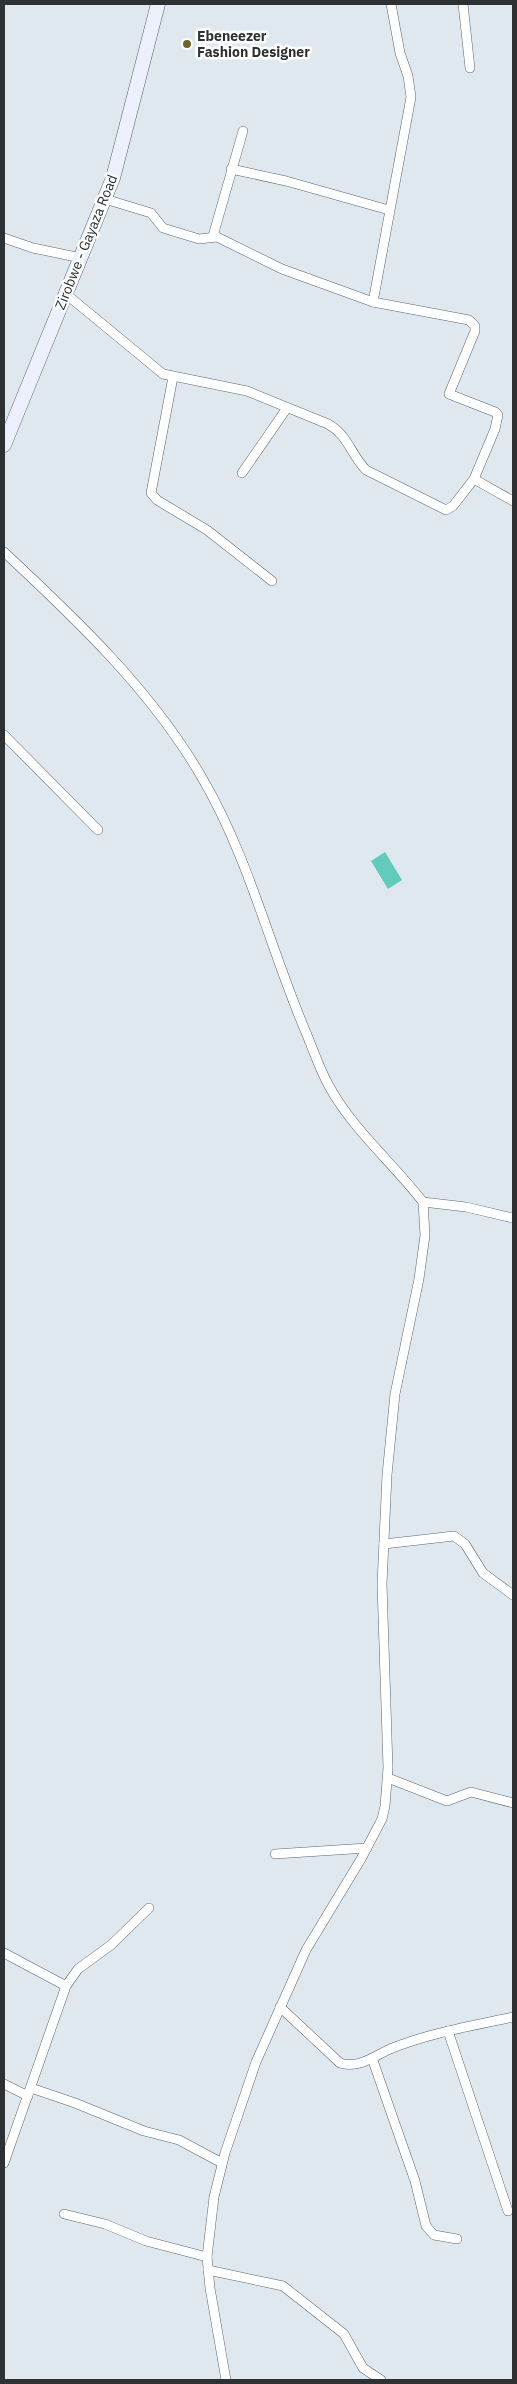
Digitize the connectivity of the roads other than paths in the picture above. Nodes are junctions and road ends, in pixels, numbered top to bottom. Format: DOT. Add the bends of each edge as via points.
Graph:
graph roads {
  1 [pos="158,4"];
  2 [pos="391,4"];
  3 [pos="463,4"];
  4 [pos="470,68"];
  5 [pos="242,131"];
  6 [pos="231,169"];
  7 [pos="105,199"];
  8 [pos="389,210"];
  9 [pos="213,236"];
  10 [pos="4,238"];
  11 [pos="81,258"];
  12 [pos="66,294"];
  13 [pos="373,302"];
  14 [pos="173,377"];
  15 [pos="288,408"];
  16 [pos="4,445"];
  17 [pos="242,473"];
  18 [pos="474,479"];
  19 [pos="513,501"];
  20 [pos="4,552"];
  21 [pos="272,581"];
  22 [pos="4,734"];
  23 [pos="98,830"];
  24 [pos="423,1202"];
  25 [pos="513,1218"];
  26 [pos="384,1544"];
  27 [pos="513,1595"];
  28 [pos="388,1778"];
  29 [pos="513,1803"];
  30 [pos="367,1848"];
  31 [pos="275,1854"];
  32 [pos="149,1908"];
  33 [pos="4,1953"];
  34 [pos="66,1986"];
  35 [pos="280,2007"];
  36 [pos="513,2017"];
  37 [pos="448,2031"];
  38 [pos="372,2058"];
  39 [pos="4,2084"];
  40 [pos="29,2092"];
  41 [pos="4,2162"];
  42 [pos="222,2163"];
  43 [pos="508,2211"];
  44 [pos="64,2214"];
  45 [pos="457,2239"];
  46 [pos="207,2256"];
  47 [pos="208,2270"];
  48 [pos="226,2380"];
  49 [pos="381,2380"];
  1 -- 7 [label="street, Zirobwe - Gayaza Road"];
  2 -- 8 [label="street" via="411,97"];
  3 -- 4 [label="street"];
  5 -- 6 [label="street"];
  6 -- 8 [label="street"];
  6 -- 9 [label="street"];
  7 -- 9 [label="street" via="150,213 163,228 199,239"];
  7 -- 11 [label="street, Zirobwe - Gayaza Road"];
  8 -- 13 [label="street"];
  9 -- 13 [label="street" via="282,269"];
  10 -- 11 [label="street"];
  11 -- 12 [label="street, Zirobwe - Gayaza Road"];
  12 -- 14 [label="street" via="154,368"];
  12 -- 16 [label="street, Zirobwe - Gayaza Road"];
  13 -- 18 [label="street" via="427,310 469,320 475,326 449,391 455,398 498,415"];
  14 -- 15 [label="street" via="247,391"];
  14 -- 21 [label="street" via="151,493 157,500 208,530"];
  15 -- 17 [label="street"];
  15 -- 18 [label="street" via="339,430 366,470 446,510 453,506"];
  18 -- 19 [label="street"];
  20 -- 24 [label="street" via="68,612 174,733 202,777 252,884 291,998 328,1086 350,1118"];
  22 -- 23 [label="street"];
  24 -- 25 [label="street" via="466,1207"];
  24 -- 26 [label="street" via="425,1236 419,1279 390,1432"];
  26 -- 27 [label="street" via="454,1536 465,1544 483,1573"];
  26 -- 28 [label="street" via="382,1584"];
  28 -- 29 [label="street" via="447,1801 471,1792"];
  28 -- 30 [label="street" via="382,1819"];
  30 -- 31 [label="street"];
  30 -- 35 [label="street" via="306,1950"];
  32 -- 34 [label="street" via="111,1945 78,1969"];
  33 -- 34 [label="street"];
  34 -- 40 [label="street"];
  35 -- 38 [label="street" via="340,2063 351,2065"];
  35 -- 42 [label="street" via="256,2062"];
  36 -- 37 [label="street"];
  37 -- 38 [label="street"];
  37 -- 43 [label="street"];
  38 -- 45 [label="street" via="428,2230"];
  39 -- 40 [label="street"];
  40 -- 41 [label="street"];
  40 -- 42 [label="street" via="75,2103 144,2131 180,2140"];
  42 -- 46 [label="street"];
  44 -- 46 [label="street"];
  46 -- 47 [label="street"];
  47 -- 48 [label="street"];
  47 -- 49 [label="street" via="283,2286 292,2291 344,2334 363,2368"];
}
